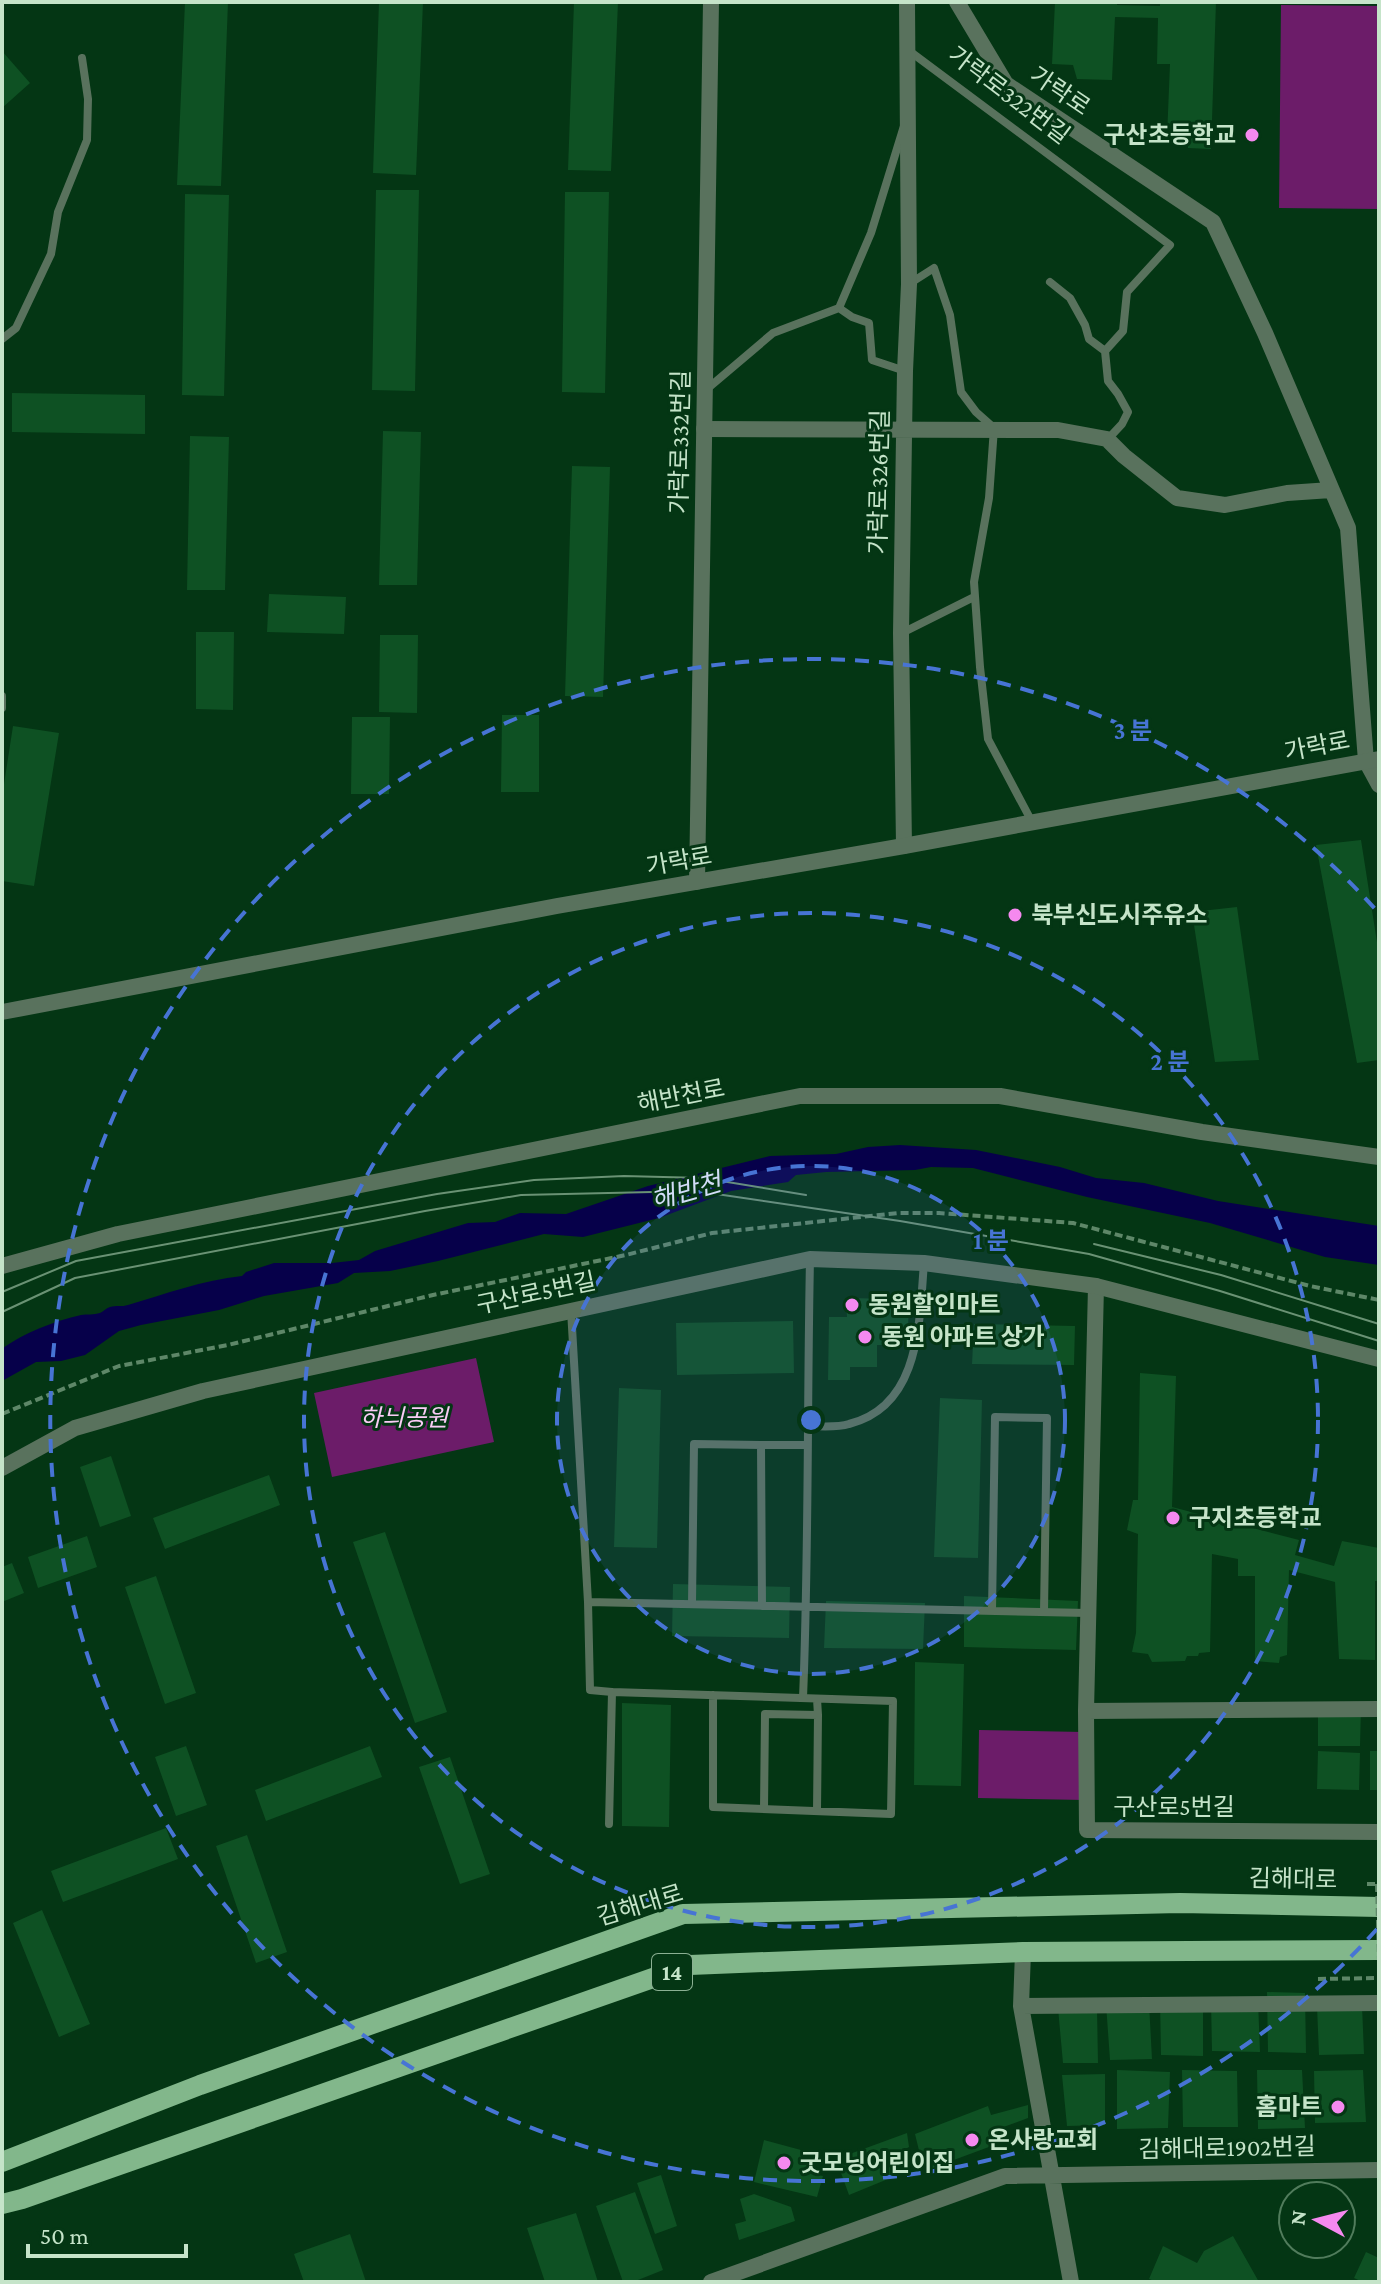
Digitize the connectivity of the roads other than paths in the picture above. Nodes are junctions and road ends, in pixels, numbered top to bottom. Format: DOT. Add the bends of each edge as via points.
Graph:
graph roads {
  1 [pos="711,2"];
  2 [pos="907,2"];
  3 [pos="957,2"];
  4 [pos="908,49"];
  5 [pos="82,58"];
  6 [pos="907,118"];
  7 [pos="1050,282"];
  8 [pos="909,284"];
  9 [pos="839,308"];
  10 [pos="2,339"];
  11 [pos="1105,351"];
  12 [pos="905,371"];
  13 [pos="705,390"];
  14 [pos="904,428"];
  15 [pos="994,428"];
  16 [pos="704,429"];
  17 [pos="1107,439"];
  18 [pos="1331,490"];
  19 [pos="974,597"];
  20 [pos="901,633"];
  21 [pos="2,696"];
  22 [pos="2,708"];
  23 [pos="1372,760"];
  24 [pos="1379,785"];
  25 [pos="1032,823"];
  26 [pos="904,846"];
  27 [pos="697,882"];
  28 [pos="2,1012"];
  29 [pos="1379,1157"];
  30 [pos="810,1259"];
  31 [pos="924,1263"];
  32 [pos="2,1266"];
  33 [pos="1096,1286"];
  34 [pos="571,1309"];
  35 [pos="1379,1359"];
  36 [pos="806,1426"];
  37 [pos="761,1445"];
  38 [pos="806,1445"];
  39 [pos="2,1468"];
  40 [pos="588,1602"];
  41 [pos="692,1604"];
  42 [pos="762,1606"];
  43 [pos="807,1607"];
  44 [pos="992,1611"];
  45 [pos="1044,1612"];
  46 [pos="1088,1613"];
  47 [pos="612,1692"];
  48 [pos="713,1695"];
  49 [pos="803,1698"];
  50 [pos="817,1699"];
  51 [pos="1379,1709"];
  52 [pos="1086,1711"];
  53 [pos="818,1715"];
  54 [pos="764,1809"];
  55 [pos="817,1811"];
  56 [pos="609,1824"];
  57 [pos="1379,1832"];
  58 [pos="1379,1907"];
  59 [pos="1379,1950"];
  60 [pos="1023,1952"];
  61 [pos="1379,2003"];
  62 [pos="1021,2006"];
  63 [pos="2,2162"];
  64 [pos="1379,2170"];
  65 [pos="1054,2175"];
  66 [pos="2,2204"];
  67 [pos="711,2282"];
  68 [pos="1071,2282"];
  1 -- 13 [label="street, 가락로332번길"];
  2 -- 4 [label="street, 가락로326번길"];
  3 -- 18 [label="street, 가락로" via="1006,84 1213,222"];
  4 -- 6 [label="street, 가락로326번길"];
  4 -- 11 [label="lane, 가락로322번길" via="1170,245 1127,292 1123,331"];
  5 -- 10 [label="lane" via="87,140 58,212 51,254 16,328"];
  6 -- 8 [label="street, 가락로326번길"];
  6 -- 9 [label="lane, 가락로326번길" via="871,233"];
  7 -- 11 [label="lane" via="1070,298 1089,339"];
  8 -- 12 [label="street, 가락로326번길"];
  8 -- 15 [label="lane" via="934,268 950,315 961,392"];
  9 -- 12 [label="lane" via="869,323 872,360"];
  9 -- 13 [label="lane" via="773,333"];
  11 -- 17 [label="lane" via="1108,381 1128,412"];
  12 -- 14 [label="street, 가락로326번길"];
  13 -- 16 [label="street, 가락로332번길"];
  14 -- 15 [label="street"];
  14 -- 16 [label="street"];
  14 -- 20 [label="street, 가락로326번길"];
  15 -- 17 [label="street" via="1058,430"];
  15 -- 19 [label="lane"];
  16 -- 27 [label="street, 가락로332번길"];
  17 -- 18 [label="street" via="1177,498 1225,505"];
  18 -- 23 [label="street, 가락로" via="1348,528"];
  19 -- 20 [label="lane"];
  19 -- 25 [label="lane" via="988,739"];
  20 -- 26 [label="street, 가락로326번길"];
  21 -- 22 [label="lane"];
  23 -- 24 [label="street"];
  23 -- 25 [label="street, 가락로"];
  25 -- 26 [label="street, 가락로"];
  26 -- 27 [label="street, 가락로"];
  27 -- 28 [label="street, 가락로"];
  29 -- 32 [label="street, 해반천로" via="1000,1096 800,1096 118,1234"];
  30 -- 31 [label="street, 구산로5번길"];
  30 -- 34 [label="street, 구산로5번길"];
  30 -- 36 [label="lane"];
  31 -- 33 [label="street, 구산로5번길"];
  31 -- 36 [label="lane" via="916,1349 903,1381 887,1403 865,1419 846,1426"];
  33 -- 35 [label="street, 구산로5번길"];
  33 -- 46 [label="street, 구산로5번길"];
  34 -- 39 [label="street, 구산로5번길" via="203,1391 75,1428"];
  34 -- 40 [label="lane"];
  36 -- 38 [label="lane"];
  37 -- 38 [label="lane"];
  37 -- 41 [label="lane" via="694,1444"];
  37 -- 42 [label="lane"];
  38 -- 43 [label="lane"];
  40 -- 41 [label="lane"];
  40 -- 47 [label="lane" via="590,1690"];
  41 -- 42 [label="lane"];
  42 -- 43 [label="lane"];
  43 -- 44 [label="lane"];
  43 -- 49 [label="lane"];
  44 -- 45 [label="lane"];
  44 -- 45 [label="lane" via="995,1417 1047,1418"];
  45 -- 46 [label="lane"];
  46 -- 52 [label="street, 구산로5번길"];
  47 -- 48 [label="lane"];
  47 -- 56 [label="lane"];
  48 -- 49 [label="lane"];
  48 -- 54 [label="lane" via="713,1807"];
  49 -- 50 [label="lane"];
  50 -- 53 [label="lane"];
  50 -- 55 [label="lane" via="893,1701 891,1814"];
  51 -- 52 [label="street"];
  52 -- 57 [label="street, 구산로5번길" via="1087,1830"];
  53 -- 54 [label="lane" via="765,1714"];
  53 -- 55 [label="lane"];
  54 -- 55 [label="lane"];
  58 -- 63 [label="main road, 김해대로" via="1180,1903 683,1914 200,2085"];
  59 -- 60 [label="main road, 14"];
  60 -- 62 [label="street"];
  60 -- 66 [label="main road, 14" via="690,1965"];
  61 -- 62 [label="street"];
  62 -- 65 [label="street"];
  64 -- 65 [label="street, 김해대로1902번길"];
  65 -- 67 [label="street, 김해대로1902번길" via="1005,2176"];
  65 -- 68 [label="street"];
}
